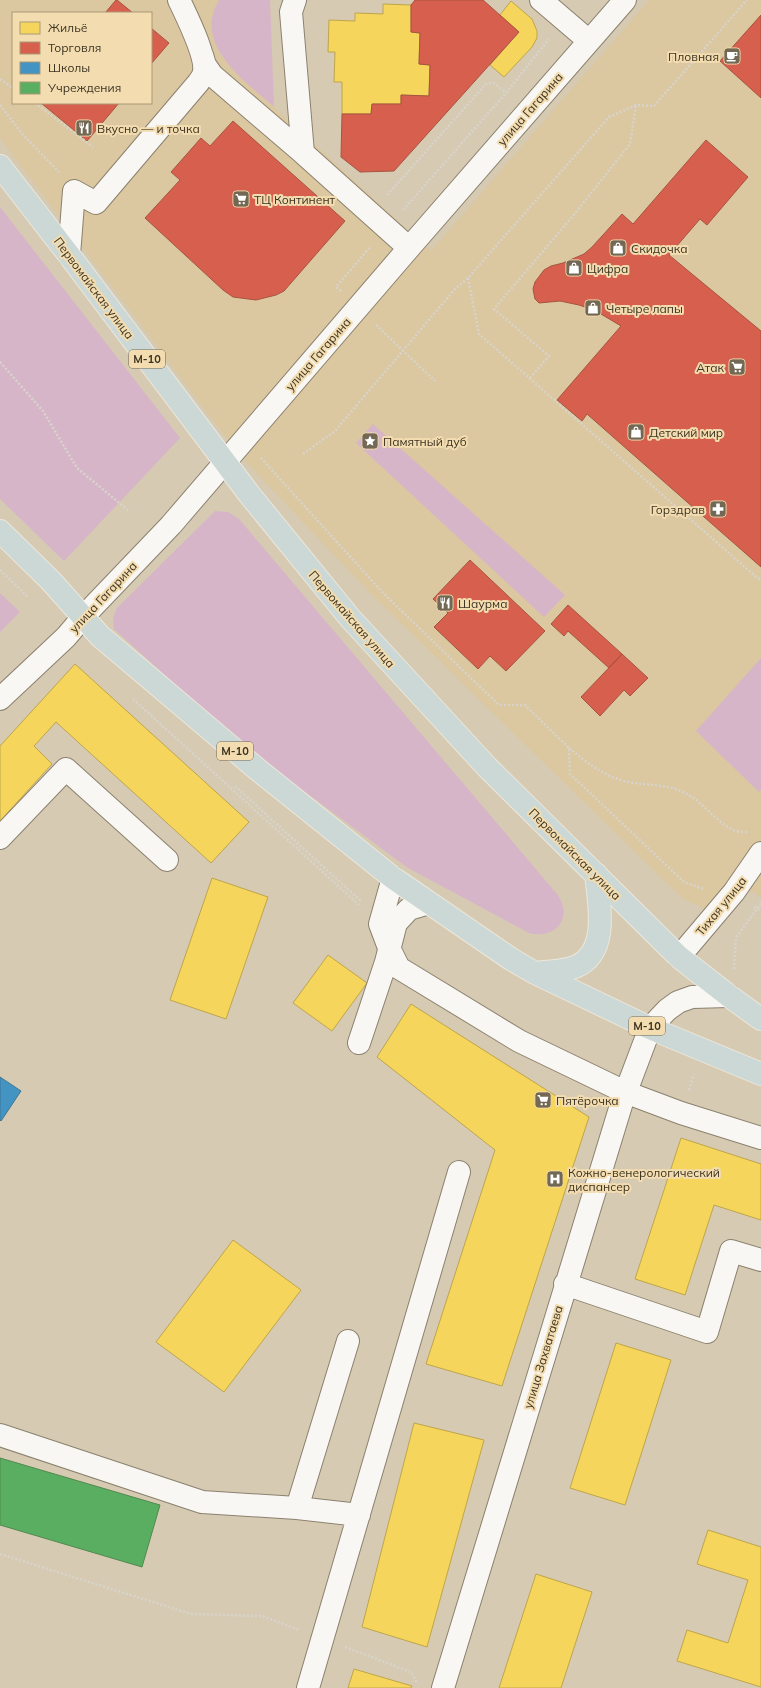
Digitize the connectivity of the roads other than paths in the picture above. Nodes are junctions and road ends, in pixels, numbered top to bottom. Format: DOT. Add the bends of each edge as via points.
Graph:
graph roads {
  1 [pos="179,0"];
  2 [pos="296,0"];
  3 [pos="541,0"];
  4 [pos="625,0"];
  5 [pos="590,41"];
  6 [pos="200,48"];
  7 [pos="303,153"];
  8 [pos="0,166"];
  9 [pos="409,248"];
  10 [pos="69,255"];
  11 [pos="225,462"];
  12 [pos="0,531"];
  13 [pos="83,616"];
  14 [pos="0,699"];
  15 [pos="0,838"];
  16 [pos="167,860"];
  17 [pos="758,864"];
  18 [pos="596,874"];
  19 [pos="394,878"];
  20 [pos="429,903"];
  21 [pos="389,948"];
  22 [pos="679,957"];
  23 [pos="535,972"];
  24 [pos="729,996"];
  25 [pos="761,1019"];
  26 [pos="650,1028"];
  27 [pos="359,1043"];
  28 [pos="761,1074"];
  29 [pos="624,1092"];
  30 [pos="761,1138"];
  31 [pos="459,1172"];
  32 [pos="761,1260"];
  33 [pos="565,1284"];
  34 [pos="348,1342"];
  35 [pos="0,1435"];
  36 [pos="297,1508"];
  37 [pos="359,1515"];
  38 [pos="308,1688"];
  39 [pos="443,1688"];
  1 -- 6 [label="street"];
  2 -- 7 [label="street" via="291,12"];
  3 -- 5 [label="street"];
  4 -- 5 [label="street, улица Гагарина"];
  5 -- 9 [label="street, улица Гагарина"];
  6 -- 7 [label="street" via="205,65 212,74"];
  6 -- 10 [label="street" via="204,74 198,83 96,203 74,191"];
  7 -- 9 [label="street"];
  8 -- 10 [label="highway, Первомайская улица / М-10"];
  9 -- 11 [label="street, улица Гагарина"];
  10 -- 11 [label="highway, Первомайская улица / М-10"];
  11 -- 13 [label="street, улица Гагарина" via="171,525"];
  11 -- 18 [label="highway, Первомайская улица / М-10" via="360,630 487,767"];
  12 -- 13 [label="highway, М-10"];
  13 -- 14 [label="street, улица Гагарина" via="66,637"];
  13 -- 19 [label="highway, М-10" via="100,636 244,758"];
  15 -- 16 [label="street" via="66,770"];
  17 -- 22 [label="street, Тихая улица"];
  18 -- 22 [label="highway, Первомайская улица / М-10"];
  18 -- 23 [label="highway" via="601,916 598,938 588,959 576,967"];
  19 -- 20 [label="highway, М-10"];
  19 -- 21 [label="street" via="380,924"];
  20 -- 21 [label="street" via="409,910 396,923"];
  20 -- 23 [label="highway, М-10" via="511,959"];
  21 -- 27 [label="street"];
  21 -- 29 [label="street" via="399,968 519,1041"];
  22 -- 24 [label="highway, Первомайская улица / М-10"];
  23 -- 26 [label="highway, М-10"];
  24 -- 25 [label="highway, Первомайская улица / М-10"];
  24 -- 26 [label="street" via="692,997 678,1002"];
  26 -- 28 [label="highway, М-10"];
  26 -- 29 [label="street, улица Захватаева"];
  29 -- 30 [label="street"];
  29 -- 33 [label="street, улица Захватаева"];
  31 -- 37 [label="street"];
  32 -- 33 [label="street" via="731,1251 707,1332"];
  33 -- 39 [label="street, улица Захватаева"];
  34 -- 36 [label="street"];
  35 -- 36 [label="street" via="202,1502"];
  36 -- 37 [label="street"];
  37 -- 38 [label="street"];
}
